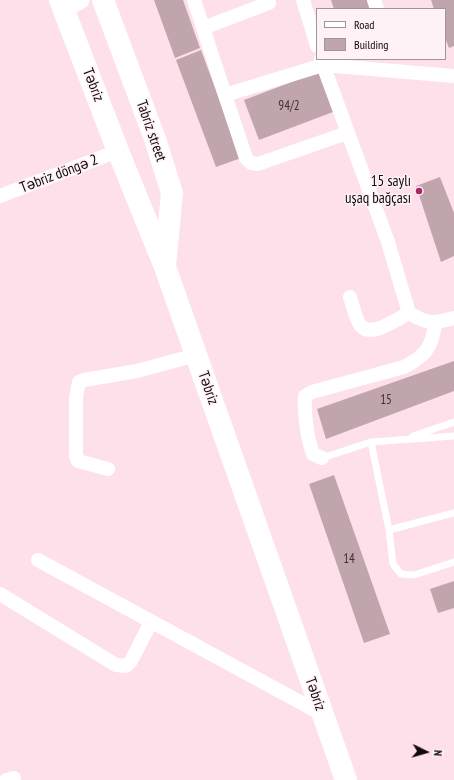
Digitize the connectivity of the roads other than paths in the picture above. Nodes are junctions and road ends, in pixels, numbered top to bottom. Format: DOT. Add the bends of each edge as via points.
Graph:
graph roads {
  1 [pos="103,0"];
  2 [pos="194,0"];
  3 [pos="303,0"];
  4 [pos="270,2"];
  5 [pos="68,3"];
  6 [pos="203,28"];
  7 [pos="316,43"];
  8 [pos="322,62"];
  9 [pos="396,65"];
  10 [pos="454,76"];
  11 [pos="225,95"];
  12 [pos="347,133"];
  13 [pos="118,151"];
  14 [pos="0,196"];
  15 [pos="165,267"];
  16 [pos="350,296"];
  17 [pos="409,313"];
  18 [pos="454,318"];
  19 [pos="435,324"];
  20 [pos="196,354"];
  21 [pos="454,422"];
  22 [pos="454,436"];
  23 [pos="404,439"];
  24 [pos="371,442"];
  25 [pos="322,458"];
  26 [pos="108,469"];
  27 [pos="454,513"];
  28 [pos="389,530"];
  29 [pos="38,560"];
  30 [pos="454,562"];
  31 [pos="0,594"];
  32 [pos="151,622"];
  33 [pos="322,714"];
  34 [pos="346,780"];
  1 -- 15 [label="main road, Tabriz street" via="172,193"];
  2 -- 6 [label="street"];
  3 -- 7 [label="street"];
  4 -- 6 [label="street"];
  5 -- 13 [label="main road, Təbriz"];
  6 -- 11 [label="street"];
  8 -- 9 [label="street"];
  8 -- 11 [label="street"];
  8 -- 12 [label="street"];
  9 -- 10 [label="street"];
  11 -- 12 [label="street" via="246,158 251,164 258,164"];
  12 -- 17 [label="street" via="388,242"];
  13 -- 14 [label="street, Təbriz döngə 2"];
  13 -- 15 [label="main road, Təbriz"];
  15 -- 20 [label="main road, Təbriz"];
  16 -- 17 [label="street" via="360,325 366,330 373,331"];
  17 -- 19 [label="street" via="421,321"];
  18 -- 19 [label="street"];
  19 -- 25 [label="street" via="434,336 428,350 417,360 404,367 312,392 306,396 311,450 313,454"];
  20 -- 26 [label="street" via="137,371 79,382 76,397 76,456 78,461"];
  20 -- 33 [label="main road, Təbriz"];
  21 -- 23 [label="lane"];
  22 -- 23 [label="lane"];
  23 -- 24 [label="lane"];
  24 -- 25 [label="lane"];
  24 -- 28 [label="lane"];
  27 -- 28 [label="lane"];
  28 -- 30 [label="lane" via="393,564 401,574 414,575"];
  29 -- 32 [label="street"];
  31 -- 32 [label="street" via="116,665 126,666 131,662"];
  32 -- 33 [label="street"];
  33 -- 34 [label="main road, Təbriz"];
}
